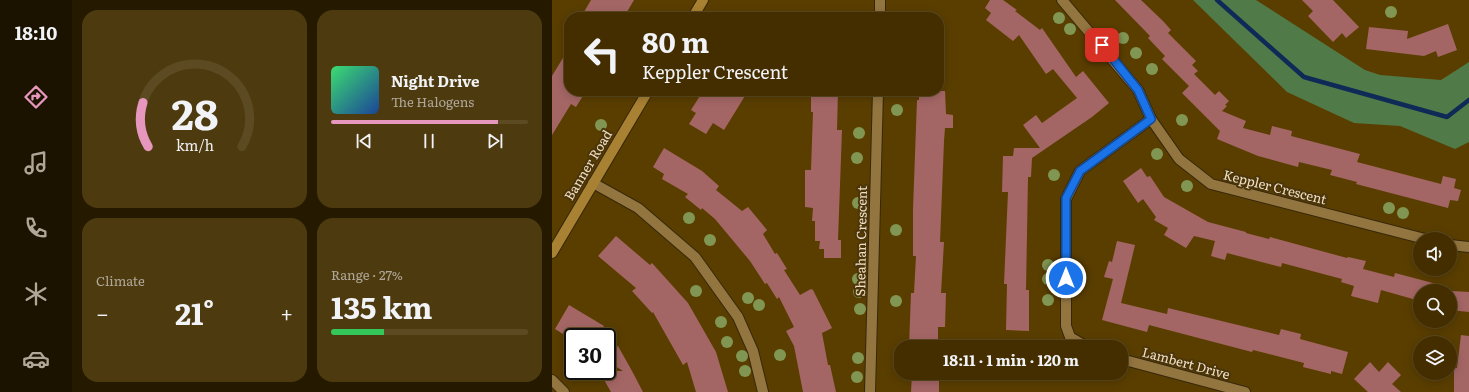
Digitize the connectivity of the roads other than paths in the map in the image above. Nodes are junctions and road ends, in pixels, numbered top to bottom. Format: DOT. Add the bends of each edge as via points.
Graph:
graph roads {
  1 [pos="703,0"];
  2 [pos="880,0"];
  3 [pos="1062,0"];
  4 [pos="696,12"];
  5 [pos="880,12"];
  6 [pos="645,96"];
  7 [pos="878,96"];
  8 [pos="1151,119"];
  9 [pos="593,183"];
  10 [pos="1413,236"];
  11 [pos="1457,246"];
  12 [pos="1469,247"];
  13 [pos="552,253"];
  14 [pos="1075,340"];
  15 [pos="1128,362"];
  16 [pos="552,380"];
  17 [pos="564,392"];
  18 [pos="763,392"];
  19 [pos="870,392"];
  20 [pos="1245,392"];
  1 -- 4 [label="street"];
  2 -- 5 [label="street"];
  3 -- 8 [label="street, Keppler Crescent" via="1138,90"];
  6 -- 9 [label="street, Banner Road"];
  7 -- 19 [label="street, Sheahan Crescent"];
  8 -- 10 [label="street, Keppler Crescent" via="1179,159 1211,184"];
  8 -- 14 [label="street" via="1080,171 1066,198 1066,326 1070,337"];
  9 -- 13 [label="street, Banner Road"];
  9 -- 18 [label="street" via="638,208 695,257 738,317 753,351"];
  11 -- 12 [label="street"];
  15 -- 20 [label="street, Lambert Drive"];
  16 -- 17 [label="street"];
}
